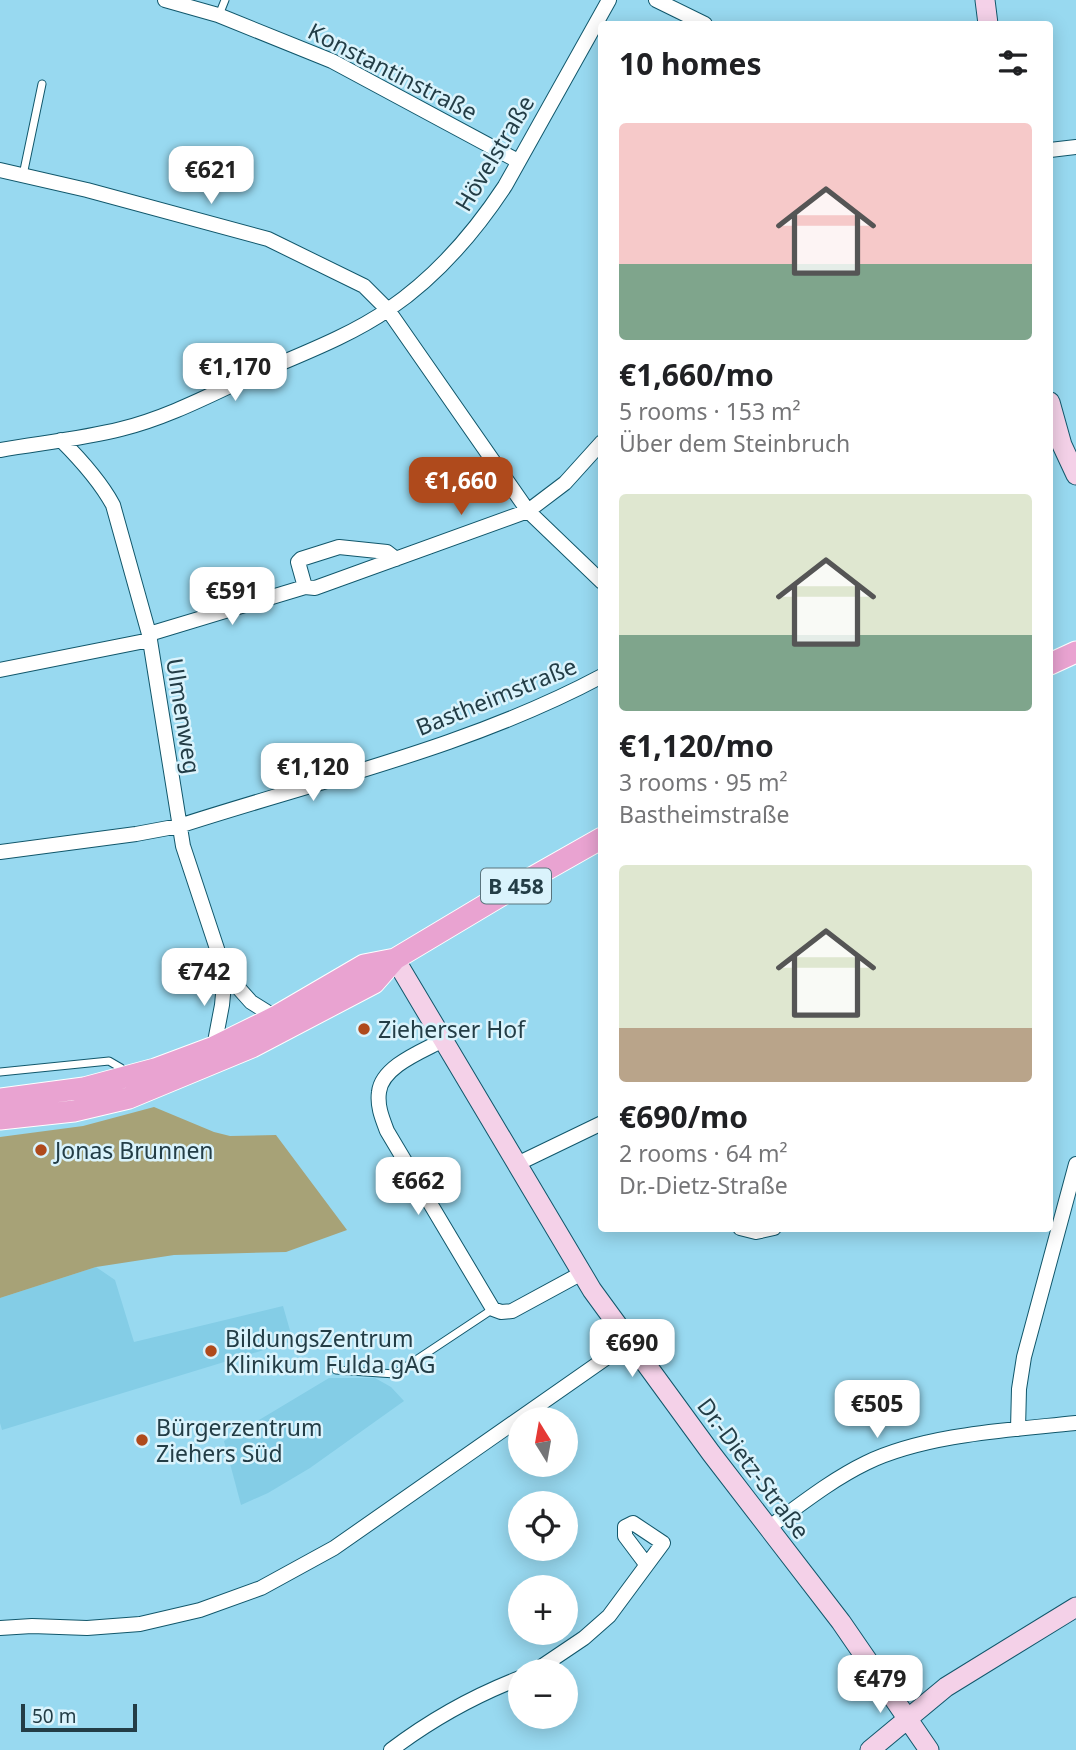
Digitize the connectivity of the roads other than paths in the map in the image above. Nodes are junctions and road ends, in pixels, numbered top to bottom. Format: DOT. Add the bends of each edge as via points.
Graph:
graph roads {
  1 [pos="164,0"];
  2 [pos="225,0"];
  3 [pos="608,0"];
  4 [pos="656,0"];
  5 [pos="985,0"];
  6 [pos="218,15"];
  7 [pos="699,21"];
  8 [pos="988,21"];
  9 [pos="41,84"];
  10 [pos="1076,147"];
  11 [pos="1053,150"];
  12 [pos="518,161"];
  13 [pos="0,170"];
  14 [pos="23,176"];
  15 [pos="388,310"];
  16 [pos="1053,413"];
  17 [pos="61,440"];
  18 [pos="598,446"];
  19 [pos="0,450"];
  20 [pos="1076,475"];
  21 [pos="528,511"];
  22 [pos="396,559"];
  23 [pos="598,578"];
  24 [pos="305,587"];
  25 [pos="150,637"];
  26 [pos="1076,652"];
  27 [pos="1053,663"];
  28 [pos="0,670"];
  29 [pos="598,678"];
  30 [pos="178,825"];
  31 [pos="598,840"];
  32 [pos="0,852"];
  33 [pos="395,959"];
  34 [pos="225,973"];
  35 [pos="275,1017"];
  36 [pos="443,1040"];
  37 [pos="214,1047"];
  38 [pos="0,1072"];
  39 [pos="126,1088"];
  40 [pos="0,1099"];
  41 [pos="0,1119"];
  42 [pos="598,1125"];
  43 [pos="517,1164"];
  44 [pos="1076,1164"];
  45 [pos="582,1273"];
  46 [pos="494,1308"];
  47 [pos="629,1342"];
  48 [pos="336,1370"];
  49 [pos="1076,1423"];
  50 [pos="1018,1429"];
  51 [pos="768,1528"];
  52 [pos="646,1564"];
  53 [pos="1076,1607"];
  54 [pos="0,1628"];
  55 [pos="553,1659"];
  56 [pos="508,1683"];
  57 [pos="907,1718"];
  58 [pos="391,1750"];
  59 [pos="870,1750"];
  60 [pos="929,1750"];
  1 -- 6 [label="street, Konstantinstraße"];
  2 -- 6 [label="lane"];
  3 -- 12 [label="street, Hövelstraße"];
  4 -- 7 [label="street"];
  5 -- 8 [label="main road"];
  6 -- 12 [label="street, Konstantinstraße" via="332,61"];
  9 -- 14 [label="lane"];
  10 -- 11 [label="street"];
  12 -- 15 [label="street, Hövelstraße" via="471,234"];
  13 -- 14 [label="street"];
  14 -- 15 [label="street" via="268,239 364,286"];
  15 -- 17 [label="street, Hövelstraße" via="175,411 125,428"];
  15 -- 21 [label="street"];
  16 -- 20 [label="main road"];
  17 -- 19 [label="street, Hövelstraße"];
  17 -- 25 [label="street, Ulmenweg" via="113,505"];
  18 -- 21 [label="street" via="565,483"];
  21 -- 22 [label="street"];
  21 -- 23 [label="street"];
  22 -- 24 [label="street" via="315,588"];
  22 -- 24 [label="street" via="387,552 339,547 301,559"];
  24 -- 25 [label="street"];
  25 -- 28 [label="street"];
  25 -- 30 [label="street, Ulmenweg"];
  26 -- 27 [label="main road"];
  29 -- 30 [label="street, Bastheimstraße" via="555,701 449,743"];
  30 -- 32 [label="street, Bastheimstraße"];
  30 -- 34 [label="street, Ulmenweg"];
  31 -- 33 [label="main road, B 458"];
  33 -- 35 [label="main road, B 458" via="364,965"];
  33 -- 36 [label="main road, Dr.-Dietz-Straße"];
  33 -- 39 [label="main road, B 458" via="374,983 308,1019 205,1068"];
  34 -- 35 [label="street, Ulmenweg" via="251,1002"];
  34 -- 37 [label="street, Ulmenweg"];
  35 -- 37 [label="main road, B 458"];
  36 -- 43 [label="main road, Dr.-Dietz-Straße"];
  36 -- 46 [label="street" via="394,1068 383,1080 379,1108 387,1131"];
  37 -- 39 [label="main road, B 458" via="155,1069"];
  38 -- 39 [label="lane" via="109,1060 121,1068"];
  39 -- 40 [label="main road, B 458"];
  39 -- 41 [label="main road, B 458" via="74,1111"];
  42 -- 43 [label="street"];
  43 -- 45 [label="main road, Dr.-Dietz-Straße"];
  44 -- 50 [label="street" via="1024,1357"];
  45 -- 46 [label="street" via="519,1308 501,1312"];
  45 -- 47 [label="main road, Dr.-Dietz-Straße"];
  46 -- 48 [label="lane" via="395,1374"];
  47 -- 51 [label="main road, Dr.-Dietz-Straße"];
  47 -- 54 [label="street" via="343,1542 261,1588 201,1610 140,1624"];
  49 -- 50 [label="street"];
  50 -- 51 [label="street" via="935,1442 867,1462"];
  51 -- 57 [label="main road, Dr.-Dietz-Straße"];
  52 -- 55 [label="street" via="609,1616"];
  53 -- 57 [label="main road" via="946,1687"];
  56 -- 58 [label="street" via="425,1724"];
  57 -- 59 [label="main road"];
  57 -- 60 [label="main road, Dr.-Dietz-Straße"];
}
